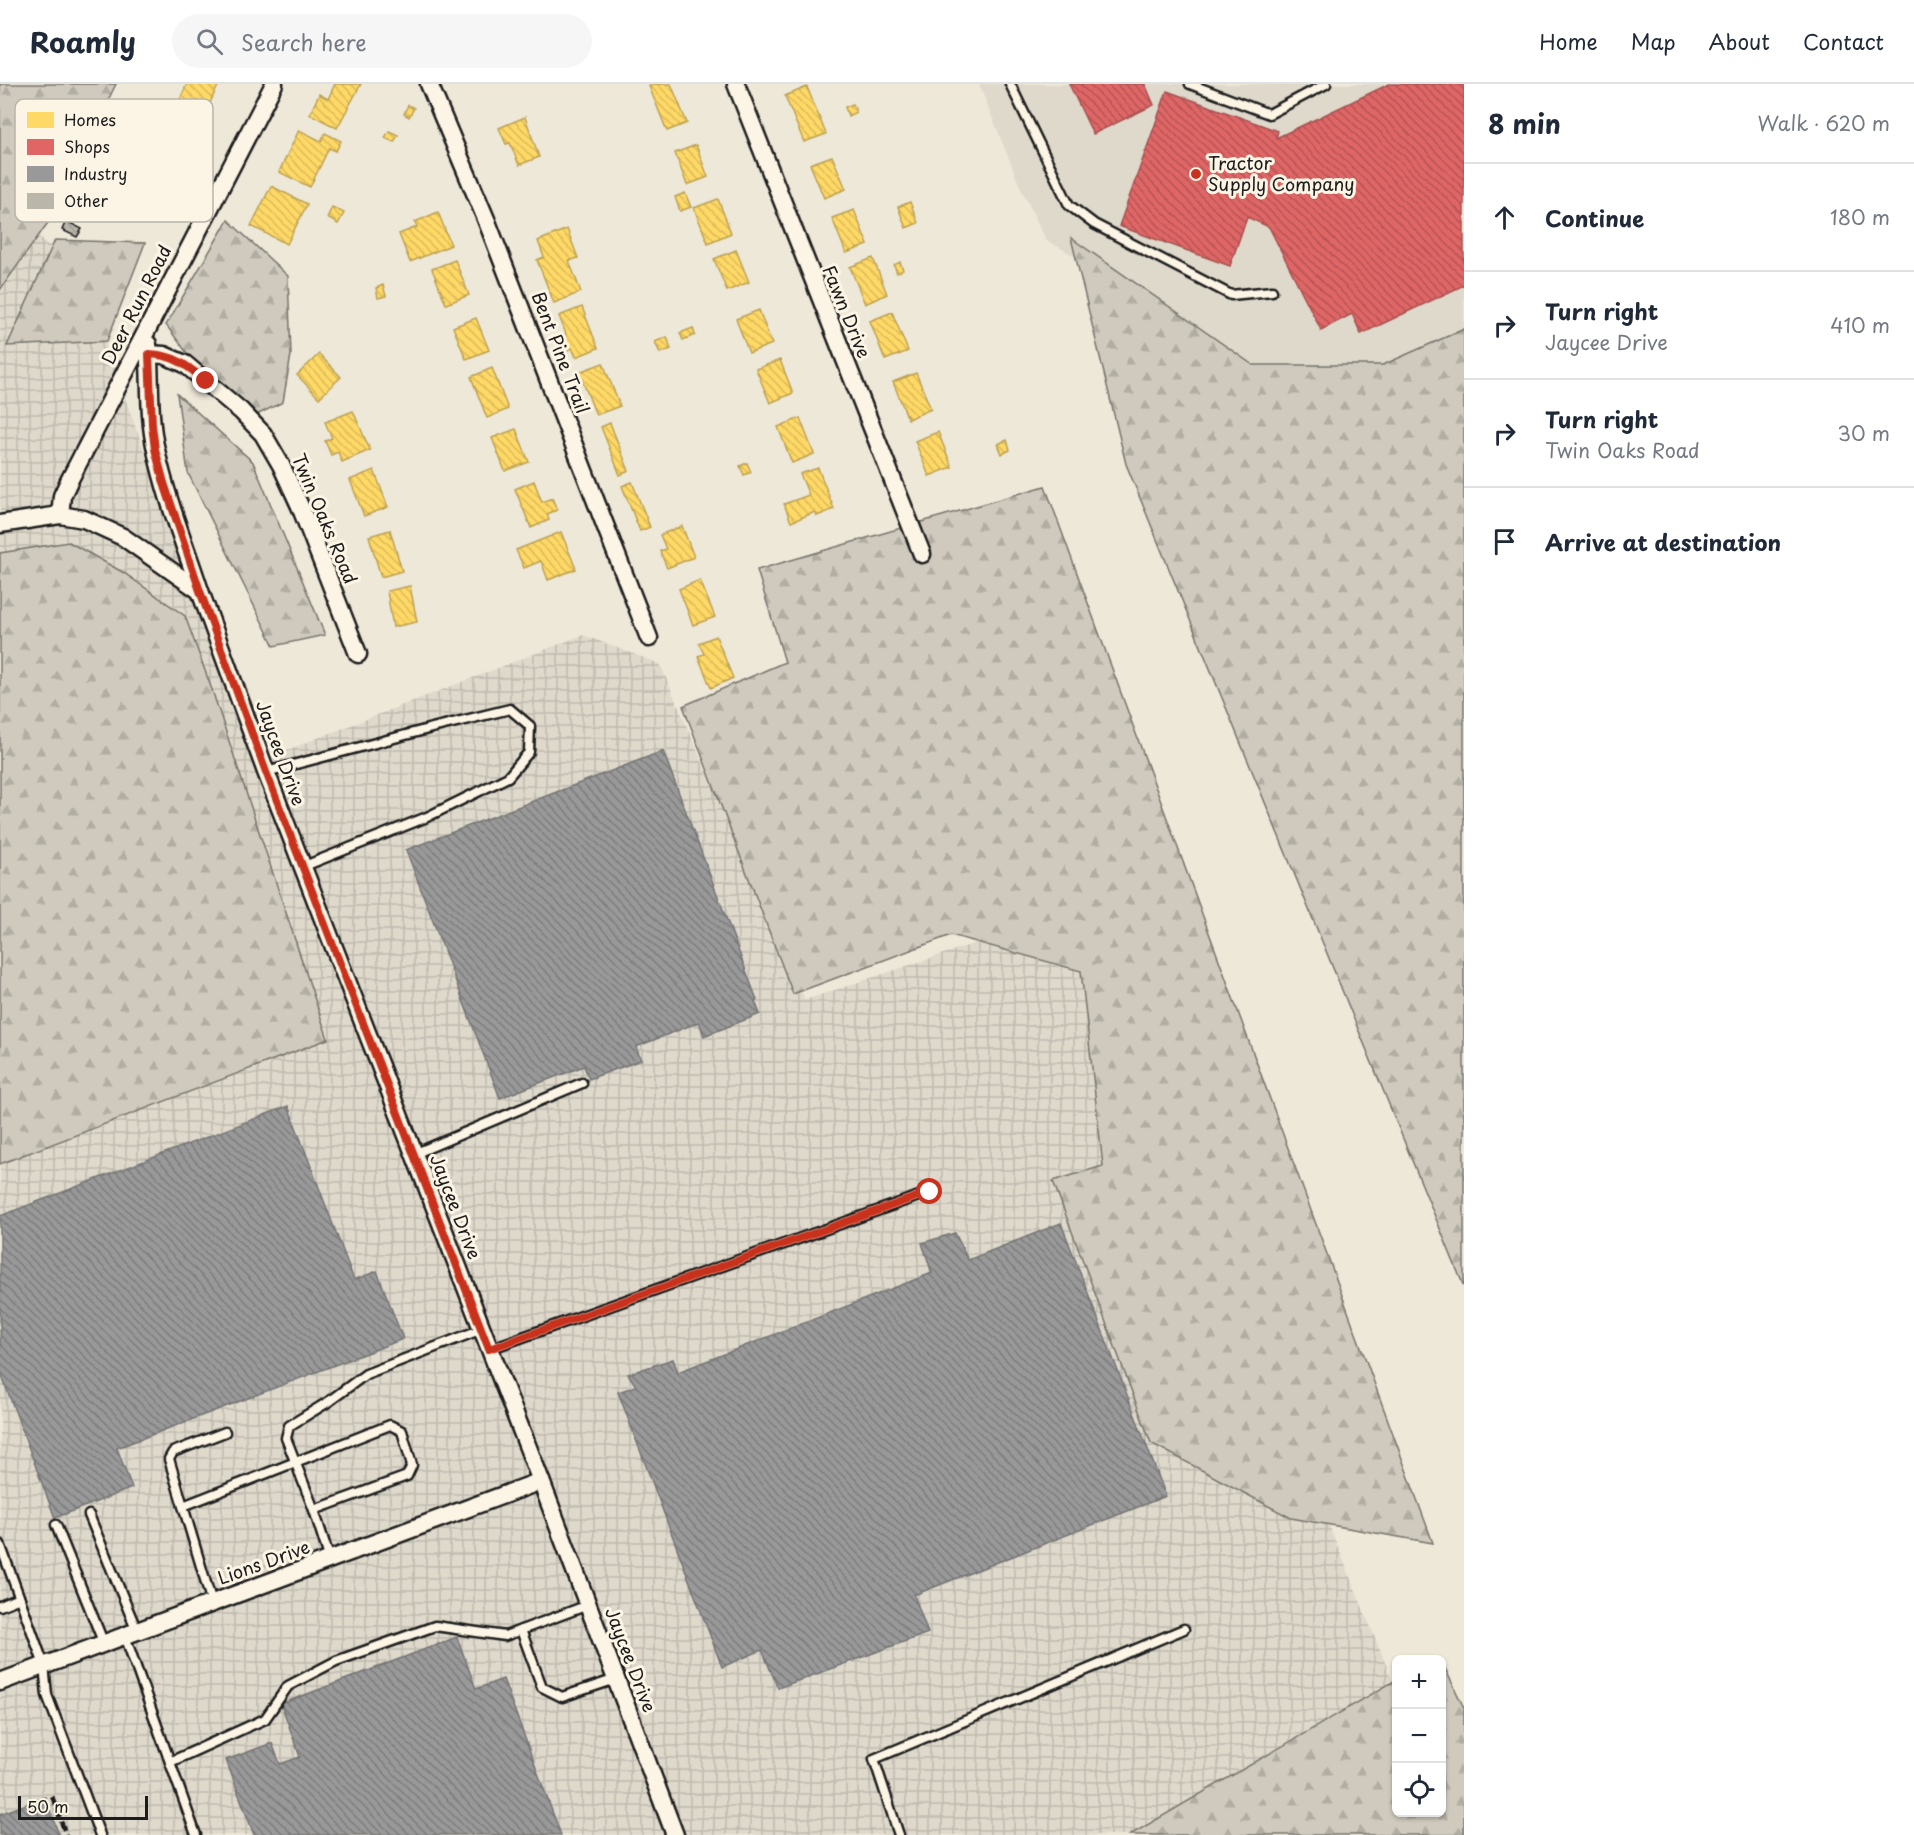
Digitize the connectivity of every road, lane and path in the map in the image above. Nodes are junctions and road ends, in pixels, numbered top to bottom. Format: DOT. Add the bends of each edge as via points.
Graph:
graph roads {
  1 [pos="274,84"];
  2 [pos="429,84"];
  3 [pos="736,84"];
  4 [pos="1010,84"];
  5 [pos="1191,84"];
  6 [pos="1326,84"];
  7 [pos="213,201"];
  8 [pos="202,222"];
  9 [pos="1272,291"];
  10 [pos="147,328"];
  11 [pos="149,354"];
  12 [pos="60,515"];
  13 [pos="0,524"];
  14 [pos="922,554"];
  15 [pos="200,591"];
  16 [pos="649,638"];
  17 [pos="358,654"];
  18 [pos="266,772"];
  19 [pos="302,867"];
  20 [pos="582,1083"];
  21 [pos="414,1154"];
  22 [pos="930,1192"];
  23 [pos="482,1329"];
  24 [pos="489,1349"];
  25 [pos="225,1432"];
  26 [pos="295,1463"];
  27 [pos="541,1481"];
  28 [pos="183,1506"];
  29 [pos="314,1510"];
  30 [pos="89,1515"];
  31 [pos="56,1525"];
  32 [pos="0,1544"];
  33 [pos="330,1560"];
  34 [pos="20,1598"];
  35 [pos="212,1603"];
  36 [pos="588,1605"];
  37 [pos="0,1606"];
  38 [pos="1184,1629"];
  39 [pos="521,1630"];
  40 [pos="131,1634"];
  41 [pos="104,1644"];
  42 [pos="44,1665"];
  43 [pos="616,1679"];
  44 [pos="0,1682"];
  45 [pos="170,1762"];
  46 [pos="100,1835"];
  47 [pos="196,1835"];
  48 [pos="675,1835"];
  49 [pos="899,1835"];
  1 -- 7 [label="street, Deer Run Road"];
  2 -- 16 [label="street, Bent Pine Trail" via="486,219"];
  3 -- 14 [label="street, Fawn Drive"];
  4 -- 9 [label="lane" via="1069,205 1094,224 1231,295"];
  5 -- 6 [label="lane" via="1269,114"];
  8 -- 10 [label="street, Deer Run Road"];
  10 -- 11 [label="street, Jaycee Drive"];
  10 -- 12 [label="street, Deer Run Road" via="69,481"];
  11 -- 15 [label="street, Jaycee Drive" via="155,449"];
  11 -- 17 [label="street, Twin Oaks Road" via="164,355 185,364 262,434 300,506"];
  12 -- 13 [label="street"];
  12 -- 15 [label="street" via="84,519 123,537"];
  15 -- 18 [label="street, Jaycee Drive"];
  18 -- 19 [label="street, Jaycee Drive"];
  18 -- 19 [label="lane" via="510,710 530,726 529,752 508,777 427,817"];
  19 -- 21 [label="street, Jaycee Drive"];
  20 -- 21 [label="lane"];
  21 -- 23 [label="street, Jaycee Drive"];
  22 -- 24 [label="lane"];
  23 -- 24 [label="street, Jaycee Drive"];
  23 -- 26 [label="lane" via="366,1374 289,1426 286,1438"];
  24 -- 27 [label="street, Jaycee Drive"];
  25 -- 28 [label="lane" via="173,1452 169,1459"];
  26 -- 28 [label="lane"];
  26 -- 29 [label="lane"];
  26 -- 29 [label="lane" via="390,1425 402,1431 412,1465 407,1476"];
  27 -- 33 [label="street, Lions Drive"];
  27 -- 36 [label="street, Jaycee Drive"];
  28 -- 35 [label="lane"];
  29 -- 33 [label="lane"];
  30 -- 40 [label="lane"];
  31 -- 41 [label="lane"];
  32 -- 34 [label="lane"];
  33 -- 35 [label="street, Lions Drive"];
  34 -- 37 [label="lane"];
  34 -- 42 [label="lane"];
  35 -- 40 [label="street, Lions Drive"];
  36 -- 39 [label="lane"];
  36 -- 43 [label="street, Jaycee Drive"];
  38 -- 49 [label="lane" via="874,1759"];
  39 -- 43 [label="lane" via="542,1687 562,1697"];
  39 -- 45 [label="lane" via="506,1636 435,1626 336,1661 288,1686 265,1719"];
  40 -- 41 [label="street, Lions Drive"];
  40 -- 45 [label="lane"];
  41 -- 42 [label="street, Lions Drive"];
  42 -- 44 [label="street, Lions Drive"];
  42 -- 46 [label="lane" via="47,1695"];
  43 -- 48 [label="street, Jaycee Drive"];
  45 -- 47 [label="lane"];
}
